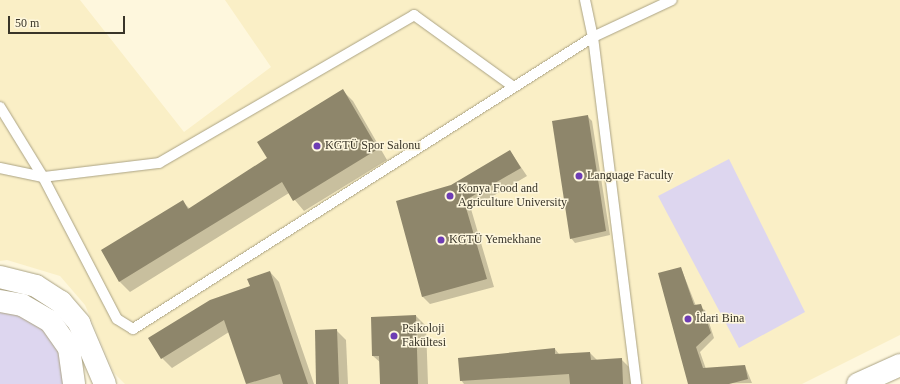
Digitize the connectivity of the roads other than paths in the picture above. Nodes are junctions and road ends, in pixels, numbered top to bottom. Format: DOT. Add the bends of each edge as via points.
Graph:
graph roads {
  1 [pos="585,0"];
  2 [pos="672,0"];
  3 [pos="593,37"];
  4 [pos="514,87"];
  5 [pos="0,107"];
  6 [pos="0,168"];
  7 [pos="44,177"];
  8 [pos="0,277"];
  9 [pos="0,301"];
  10 [pos="900,365"];
  11 [pos="870,382"];
  12 [pos="74,384"];
  13 [pos="105,384"];
  14 [pos="636,384"];
  1 -- 3 [label="lane"];
  2 -- 3 [label="lane"];
  3 -- 4 [label="lane"];
  3 -- 14 [label="lane"];
  4 -- 7 [label="lane" via="414,15 159,163"];
  4 -- 7 [label="lane" via="133,329 117,319"];
  5 -- 7 [label="lane"];
  6 -- 7 [label="lane"];
  8 -- 13 [label="main road" via="36,286 61,302 79,323"];
  9 -- 12 [label="main road" via="22,305 50,321 69,348"];
  10 -- 11 [label="main road"];
}
